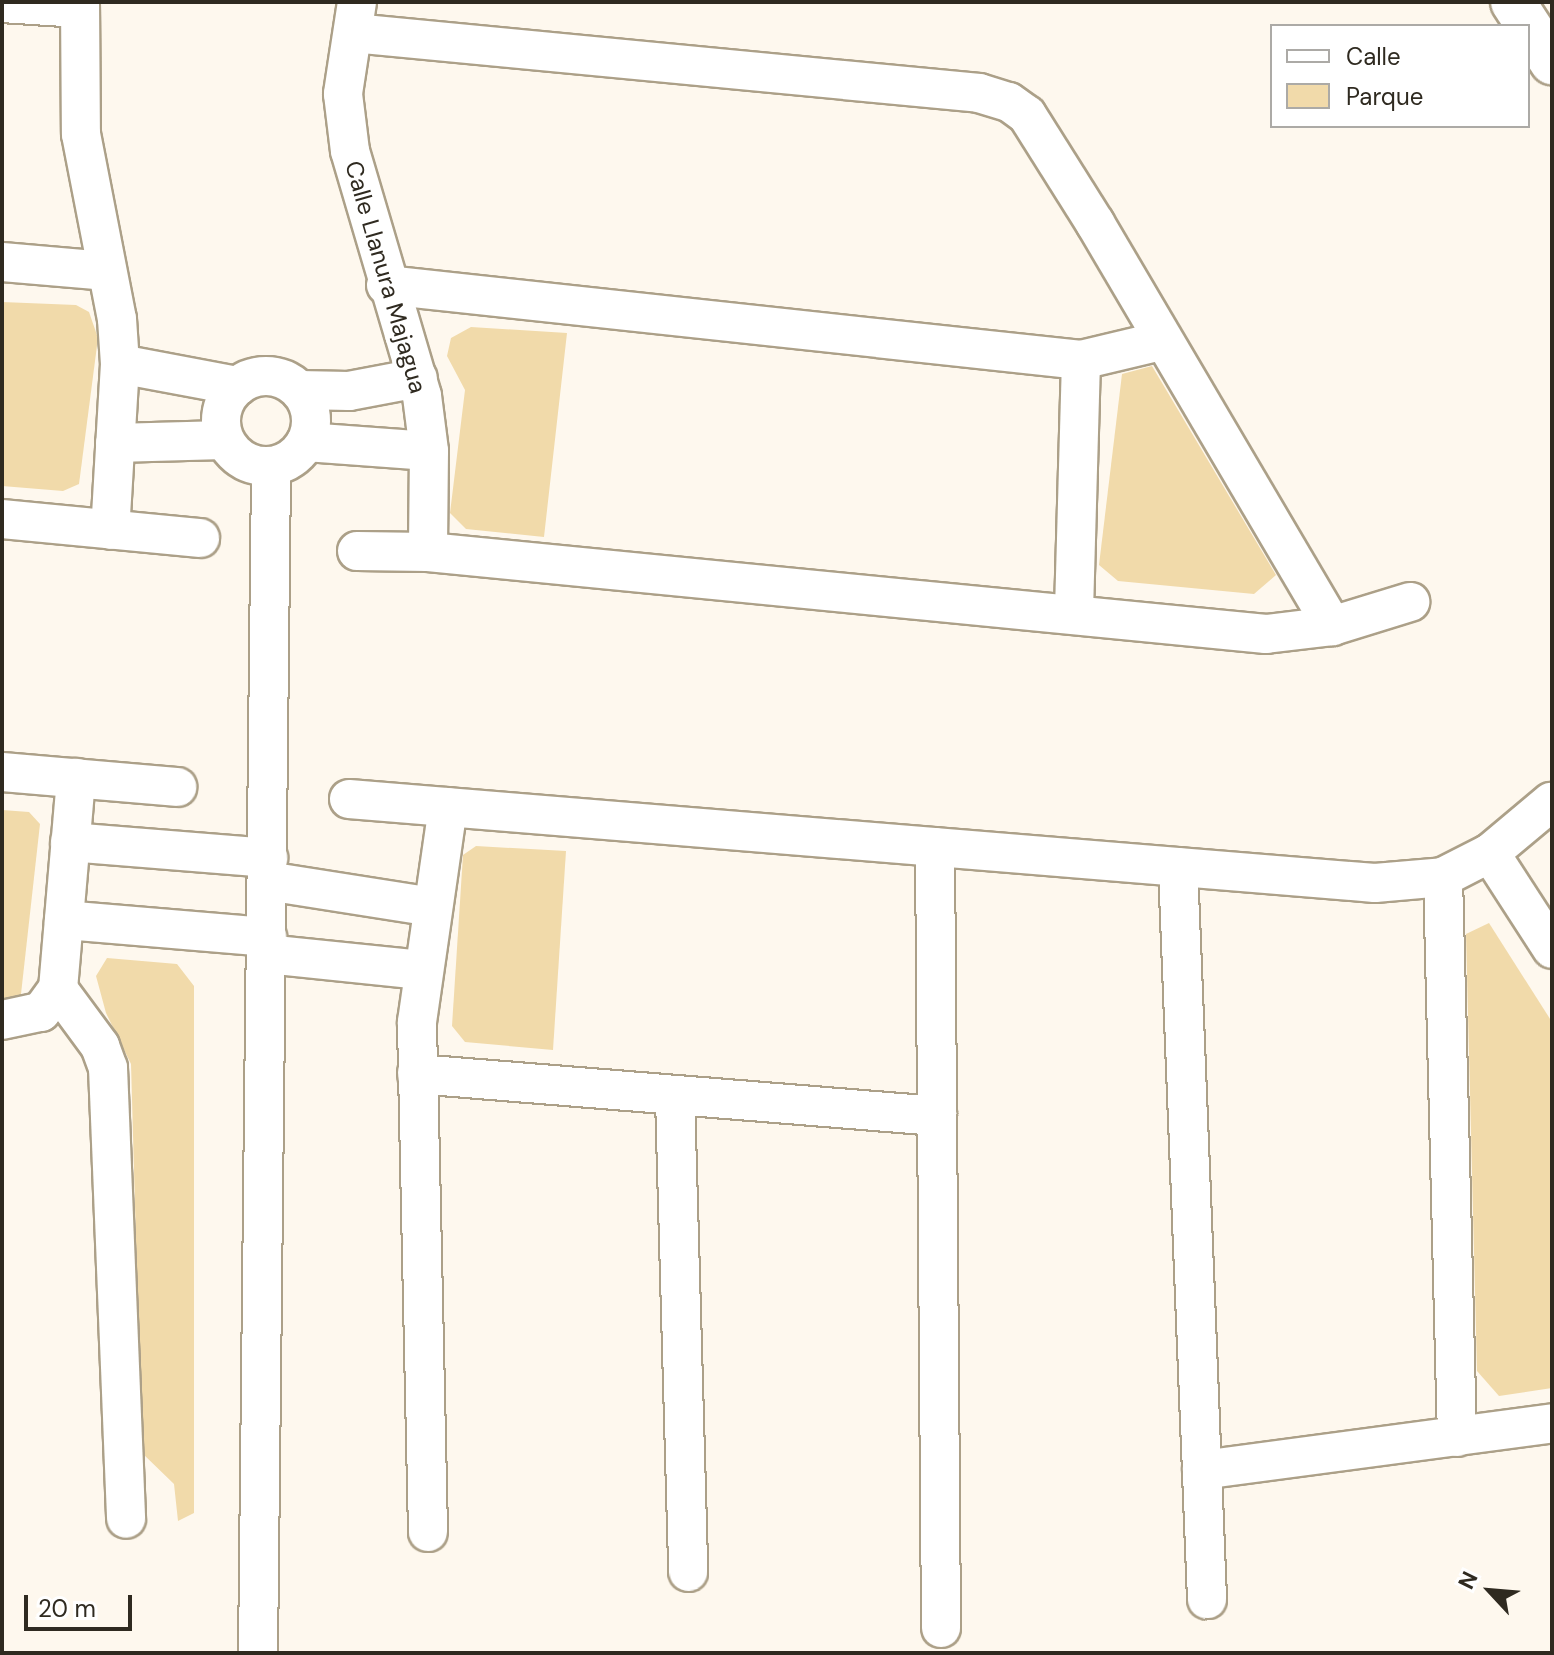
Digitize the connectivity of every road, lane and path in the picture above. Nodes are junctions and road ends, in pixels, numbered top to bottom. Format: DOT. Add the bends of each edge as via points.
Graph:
graph roads {
  1 [pos="1513,2"];
  2 [pos="2,3"];
  3 [pos="79,5"];
  4 [pos="355,18"];
  5 [pos="1527,24"];
  6 [pos="1530,28"];
  7 [pos="1552,62"];
  8 [pos="2,262"];
  9 [pos="107,271"];
  10 [pos="386,285"];
  11 [pos="1161,341"];
  12 [pos="1081,360"];
  13 [pos="120,364"];
  14 [pos="418,378"];
  15 [pos="238,386"];
  16 [pos="299,390"];
  17 [pos="224,440"];
  18 [pos="306,442"];
  19 [pos="115,443"];
  20 [pos="429,451"];
  21 [pos="271,466"];
  22 [pos="2,519"];
  23 [pos="110,530"];
  24 [pos="200,538"];
  25 [pos="357,551"];
  26 [pos="428,552"];
  27 [pos="1410,602"];
  28 [pos="1074,611"];
  29 [pos="1332,626"];
  30 [pos="2,772"];
  31 [pos="76,778"];
  32 [pos="177,787"];
  33 [pos="349,799"];
  34 [pos="1551,802"];
  35 [pos="448,807"];
  36 [pos="70,842"];
  37 [pos="935,847"];
  38 [pos="1490,853"];
  39 [pos="1178,867"];
  40 [pos="268,870"];
  41 [pos="1443,877"];
  42 [pos="433,907"];
  43 [pos="64,920"];
  44 [pos="267,945"];
  45 [pos="1552,949"];
  46 [pos="422,970"];
  47 [pos="58,989"];
  48 [pos="2,1020"];
  49 [pos="417,1074"];
  50 [pos="675,1097"];
  51 [pos="937,1116"];
  52 [pos="1552,1423"];
  53 [pos="1457,1437"];
  54 [pos="1202,1470"];
  55 [pos="126,1519"];
  56 [pos="428,1532"];
  57 [pos="688,1572"];
  58 [pos="1207,1599"];
  59 [pos="941,1628"];
  60 [pos="258,1653"];
  1 -- 5 [label="main road"];
  2 -- 3 [label="street"];
  3 -- 9 [label="street" via="81,134"];
  4 -- 10 [label="street, Calle Llanura Majagua" via="343,94 350,151"];
  4 -- 11 [label="street" via="979,93 1009,102 1027,115"];
  6 -- 7 [label="main road"];
  8 -- 9 [label="street"];
  9 -- 13 [label="street"];
  10 -- 12 [label="street"];
  10 -- 14 [label="street, Calle Llanura Majagua"];
  11 -- 12 [label="street"];
  11 -- 29 [label="street"];
  12 -- 28 [label="street"];
  13 -- 15 [label="street"];
  13 -- 19 [label="street"];
  14 -- 16 [label="street" via="349,391"];
  14 -- 20 [label="street, Calle Llanura Majagua"];
  15 -- 16 [label="street" via="276,377"];
  15 -- 17 [label="street" via="222,410"];
  16 -- 18 [label="street" via="310,415"];
  17 -- 19 [label="street"];
  17 -- 21 [label="street" via="243,461"];
  18 -- 20 [label="street"];
  18 -- 21 [label="street" via="297,454"];
  19 -- 23 [label="street"];
  20 -- 26 [label="street, Calle Llanura Majagua"];
  21 -- 40 [label="street"];
  22 -- 23 [label="street"];
  23 -- 24 [label="street"];
  25 -- 26 [label="street"];
  26 -- 28 [label="street"];
  27 -- 29 [label="street"];
  28 -- 29 [label="street" via="1266,634"];
  30 -- 31 [label="street"];
  31 -- 32 [label="street"];
  31 -- 36 [label="street"];
  33 -- 35 [label="street"];
  34 -- 38 [label="street"];
  35 -- 37 [label="street"];
  35 -- 42 [label="street"];
  36 -- 40 [label="street"];
  36 -- 43 [label="street"];
  37 -- 39 [label="street"];
  37 -- 51 [label="street"];
  38 -- 41 [label="street"];
  38 -- 45 [label="street"];
  39 -- 41 [label="street" via="1375,883"];
  39 -- 54 [label="street"];
  40 -- 42 [label="street"];
  40 -- 44 [label="street"];
  41 -- 53 [label="street"];
  42 -- 46 [label="street"];
  43 -- 44 [label="street"];
  43 -- 47 [label="street"];
  44 -- 46 [label="street"];
  44 -- 60 [label="street"];
  46 -- 49 [label="street"];
  47 -- 48 [label="street" via="41,1012"];
  47 -- 55 [label="street" via="100,1046 108,1068"];
  49 -- 50 [label="street"];
  49 -- 56 [label="street"];
  50 -- 51 [label="street"];
  50 -- 57 [label="street"];
  51 -- 59 [label="street"];
  52 -- 53 [label="street"];
  53 -- 54 [label="street"];
  54 -- 58 [label="street"];
}
